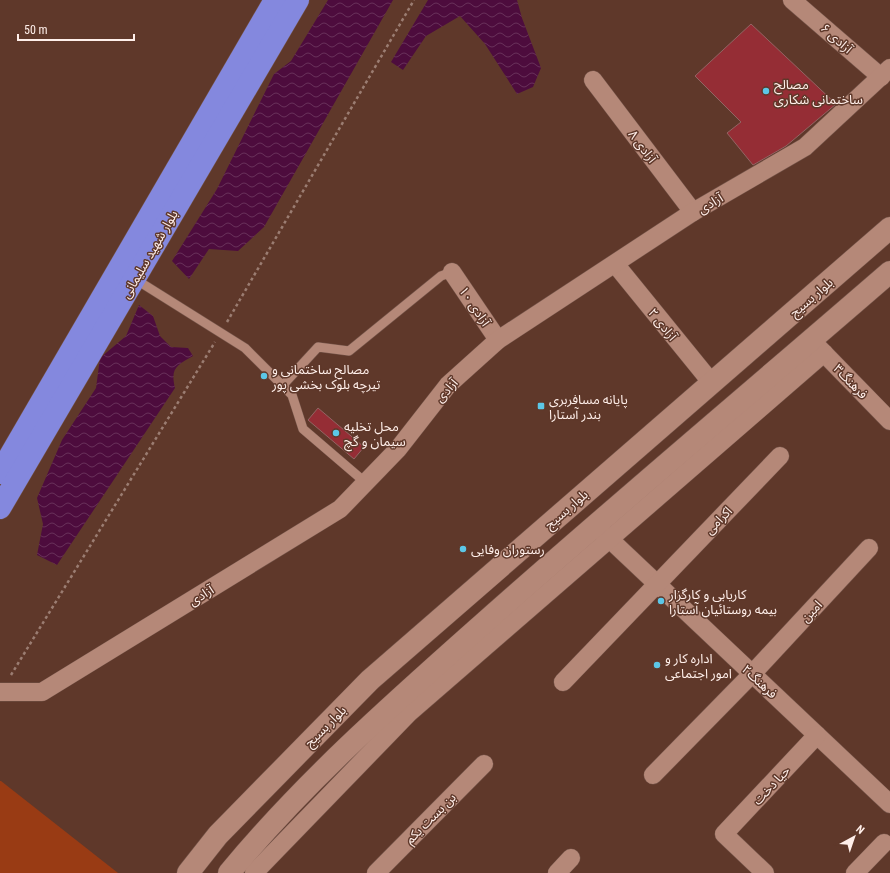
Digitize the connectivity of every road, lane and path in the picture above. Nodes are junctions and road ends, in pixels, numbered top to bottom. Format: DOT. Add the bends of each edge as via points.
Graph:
graph roads {
  1 [pos="274,0"];
  2 [pos="298,0"];
  3 [pos="414,0"];
  4 [pos="792,0"];
  5 [pos="885,73"];
  6 [pos="593,80"];
  7 [pos="694,212"];
  8 [pos="890,228"];
  9 [pos="858,256"];
  10 [pos="616,265"];
  11 [pos="452,272"];
  12 [pos="885,277"];
  13 [pos="135,279"];
  14 [pos="220,333"];
  15 [pos="498,340"];
  16 [pos="818,346"];
  17 [pos="711,382"];
  18 [pos="283,385"];
  19 [pos="890,421"];
  20 [pos="780,456"];
  21 [pos="0,473"];
  22 [pos="366,483"];
  23 [pos="0,508"];
  24 [pos="594,525"];
  25 [pos="610,539"];
  26 [pos="869,548"];
  27 [pos="656,584"];
  28 [pos="752,674"];
  29 [pos="562,682"];
  30 [pos="1,692"];
  31 [pos="817,735"];
  32 [pos="484,764"];
  33 [pos="653,775"];
  34 [pos="890,804"];
  35 [pos="218,835"];
  36 [pos="884,843"];
  37 [pos="571,858"];
  38 [pos="248,869"];
  39 [pos="188,873"];
  40 [pos="376,873"];
  41 [pos="556,873"];
  42 [pos="765,873"];
  43 [pos="855,873"];
  1 -- 21 [label="highway, بلوار شهید سلیمانی"];
  2 -- 13 [label="highway, بلوار شهید سلیمانی"];
  3 -- 14 [label="path"];
  4 -- 5 [label="street, آزادی ۶"];
  5 -- 7 [label="street, آزادی" via="805,147"];
  6 -- 7 [label="street, آزادی ۸"];
  7 -- 10 [label="street, آزادی"];
  8 -- 9 [label="main road, بلوار بسیج"];
  9 -- 12 [label="main road"];
  9 -- 17 [label="main road, بلوار بسیج"];
  10 -- 15 [label="street, آزادی"];
  10 -- 17 [label="street, آزادی ۲"];
  11 -- 15 [label="street, آزادی ۱۰"];
  11 -- 18 [label="lane" via="441,276 349,351 318,347"];
  12 -- 16 [label="main road"];
  13 -- 14 [label="lane"];
  13 -- 23 [label="highway, بلوار شهید سلیمانی"];
  14 -- 18 [label="lane" via="245,348"];
  14 -- 30 [label="path"];
  15 -- 22 [label="street, آزادی" via="448,385 398,449"];
  16 -- 19 [label="street, فرهنگ۳"];
  16 -- 24 [label="main road"];
  16 -- 25 [label="street"];
  17 -- 35 [label="main road, بلوار بسیج" via="370,680"];
  18 -- 22 [label="lane" via="292,395 303,428"];
  20 -- 27 [label="street, اکرامی"];
  22 -- 30 [label="street, آزادی" via="340,509 42,692"];
  24 -- 25 [label="street, فرهنگ۲"];
  24 -- 38 [label="main road" via="378,717 327,767"];
  25 -- 27 [label="street, فرهنگ۲"];
  25 -- 38 [label="street" via="409,713"];
  26 -- 28 [label="street, امین"];
  27 -- 28 [label="street, فرهنگ۲"];
  27 -- 29 [label="street, اکرامی"];
  28 -- 31 [label="street, فرهنگ۲"];
  28 -- 33 [label="street, امین"];
  31 -- 34 [label="street, فرهنگ۲"];
  31 -- 42 [label="street, حیا دخت" via="724,834"];
  32 -- 40 [label="street, بن بست یکم"];
  35 -- 38 [label="main road"];
  35 -- 39 [label="main road, بلوار بسیج"];
  36 -- 43 [label="street"];
  37 -- 41 [label="street"];
}
